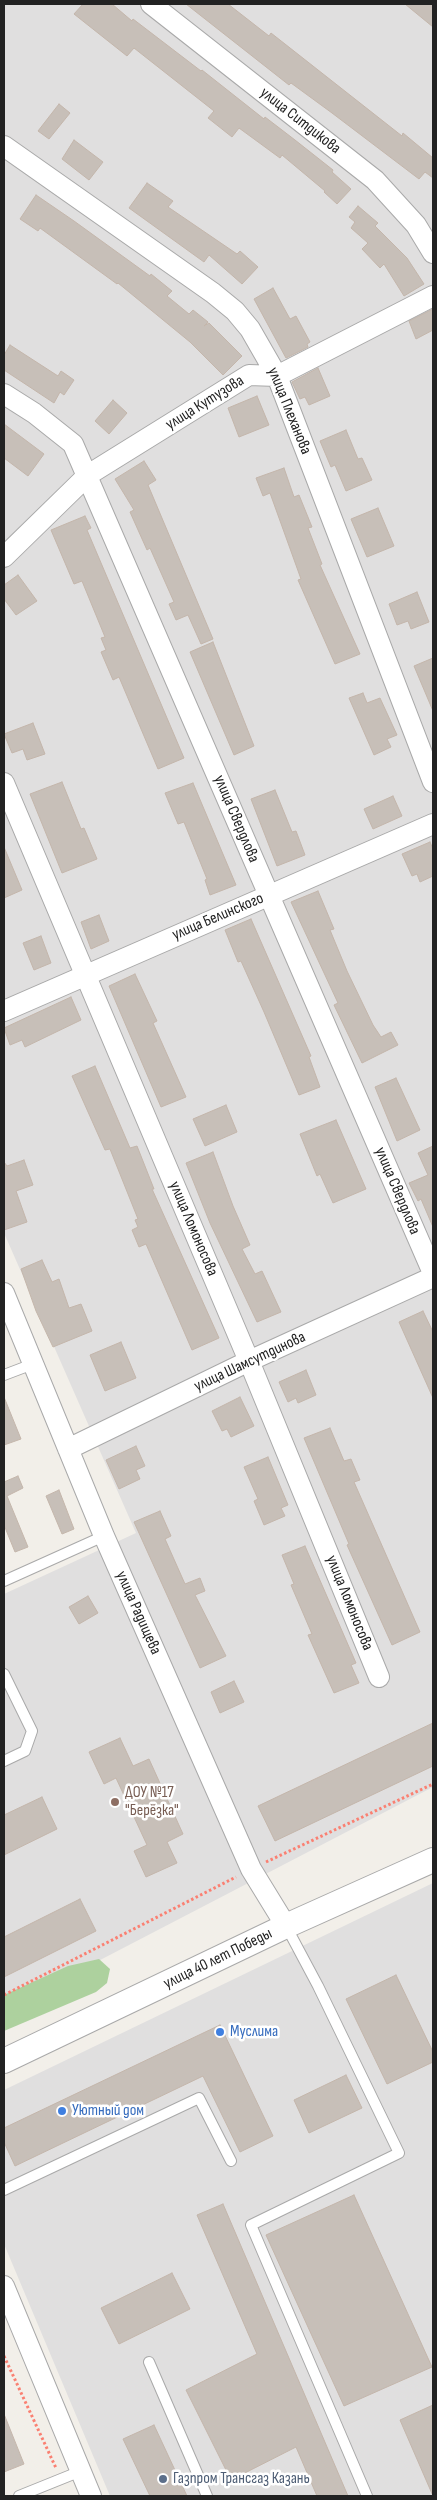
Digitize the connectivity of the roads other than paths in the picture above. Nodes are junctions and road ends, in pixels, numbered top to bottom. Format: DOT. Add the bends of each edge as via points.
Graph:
graph roads {
  1 [pos="152,4"];
  2 [pos="4,146"];
  3 [pos="433,253"];
  4 [pos="433,296"];
  5 [pos="277,376"];
  6 [pos="4,394"];
  7 [pos="88,475"];
  8 [pos="4,557"];
  9 [pos="433,782"];
  10 [pos="4,784"];
  11 [pos="433,824"];
  12 [pos="269,895"];
  13 [pos="86,974"];
  14 [pos="4,1011"];
  15 [pos="433,1275"];
  16 [pos="4,1293"];
  17 [pos="249,1361"];
  18 [pos="33,1364"];
  19 [pos="4,1375"];
  20 [pos="68,1449"];
  21 [pos="104,1536"];
  22 [pos="4,1581"];
  23 [pos="4,1674"];
  24 [pos="379,1677"];
  25 [pos="4,1761"];
  26 [pos="433,1860"];
  27 [pos="286,1926"];
  28 [pos="4,2061"];
  29 [pos="231,2161"];
  30 [pos="4,2190"];
  31 [pos="4,2286"];
  32 [pos="149,2362"];
  33 [pos="81,2471"];
  34 [pos="19,2496"];
  35 [pos="91,2496"];
  36 [pos="207,2496"];
  37 [pos="367,2496"];
  1 -- 3 [label="street, улица Ситдикова" via="375,180 416,225"];
  2 -- 5 [label="street, улица Плеханова" via="154,250 235,311 250,329"];
  4 -- 5 [label="street, улица Кутузова"];
  5 -- 7 [label="street, улица Кутузова" via="249,376"];
  5 -- 9 [label="street, улица Плеханова"];
  6 -- 7 [label="street, улица Свердлова" via="73,444"];
  7 -- 8 [label="street, улица Кутузова"];
  7 -- 12 [label="street, улица Свердлова"];
  10 -- 13 [label="street, улица Ломоносова"];
  11 -- 12 [label="street, улица Белинского"];
  12 -- 13 [label="street, улица Белинского"];
  12 -- 15 [label="street, улица Свердлова"];
  13 -- 14 [label="street, улица Белинского"];
  13 -- 17 [label="street, улица Ломоносова"];
  15 -- 17 [label="street, улица Шамсутдинова"];
  16 -- 18 [label="street, улица Радищева"];
  17 -- 20 [label="street, улица Шамсутдинова"];
  17 -- 24 [label="street, улица Ломоносова"];
  18 -- 19 [label="lane"];
  18 -- 20 [label="street, улица Радищева"];
  20 -- 21 [label="street, улица Радищева"];
  21 -- 22 [label="lane"];
  21 -- 27 [label="street, улица Радищева" via="251,1869"];
  23 -- 25 [label="lane" via="32,1731 25,1751"];
  26 -- 27 [label="street, улица 40 лет Победы"];
  27 -- 28 [label="street, улица 40 лет Победы"];
  27 -- 37 [label="lane" via="399,2153 251,2225"];
  29 -- 30 [label="lane" via="199,2098"];
  31 -- 33 [label="street"];
  32 -- 36 [label="lane"];
  33 -- 34 [label="lane"];
  33 -- 35 [label="street"];
}
